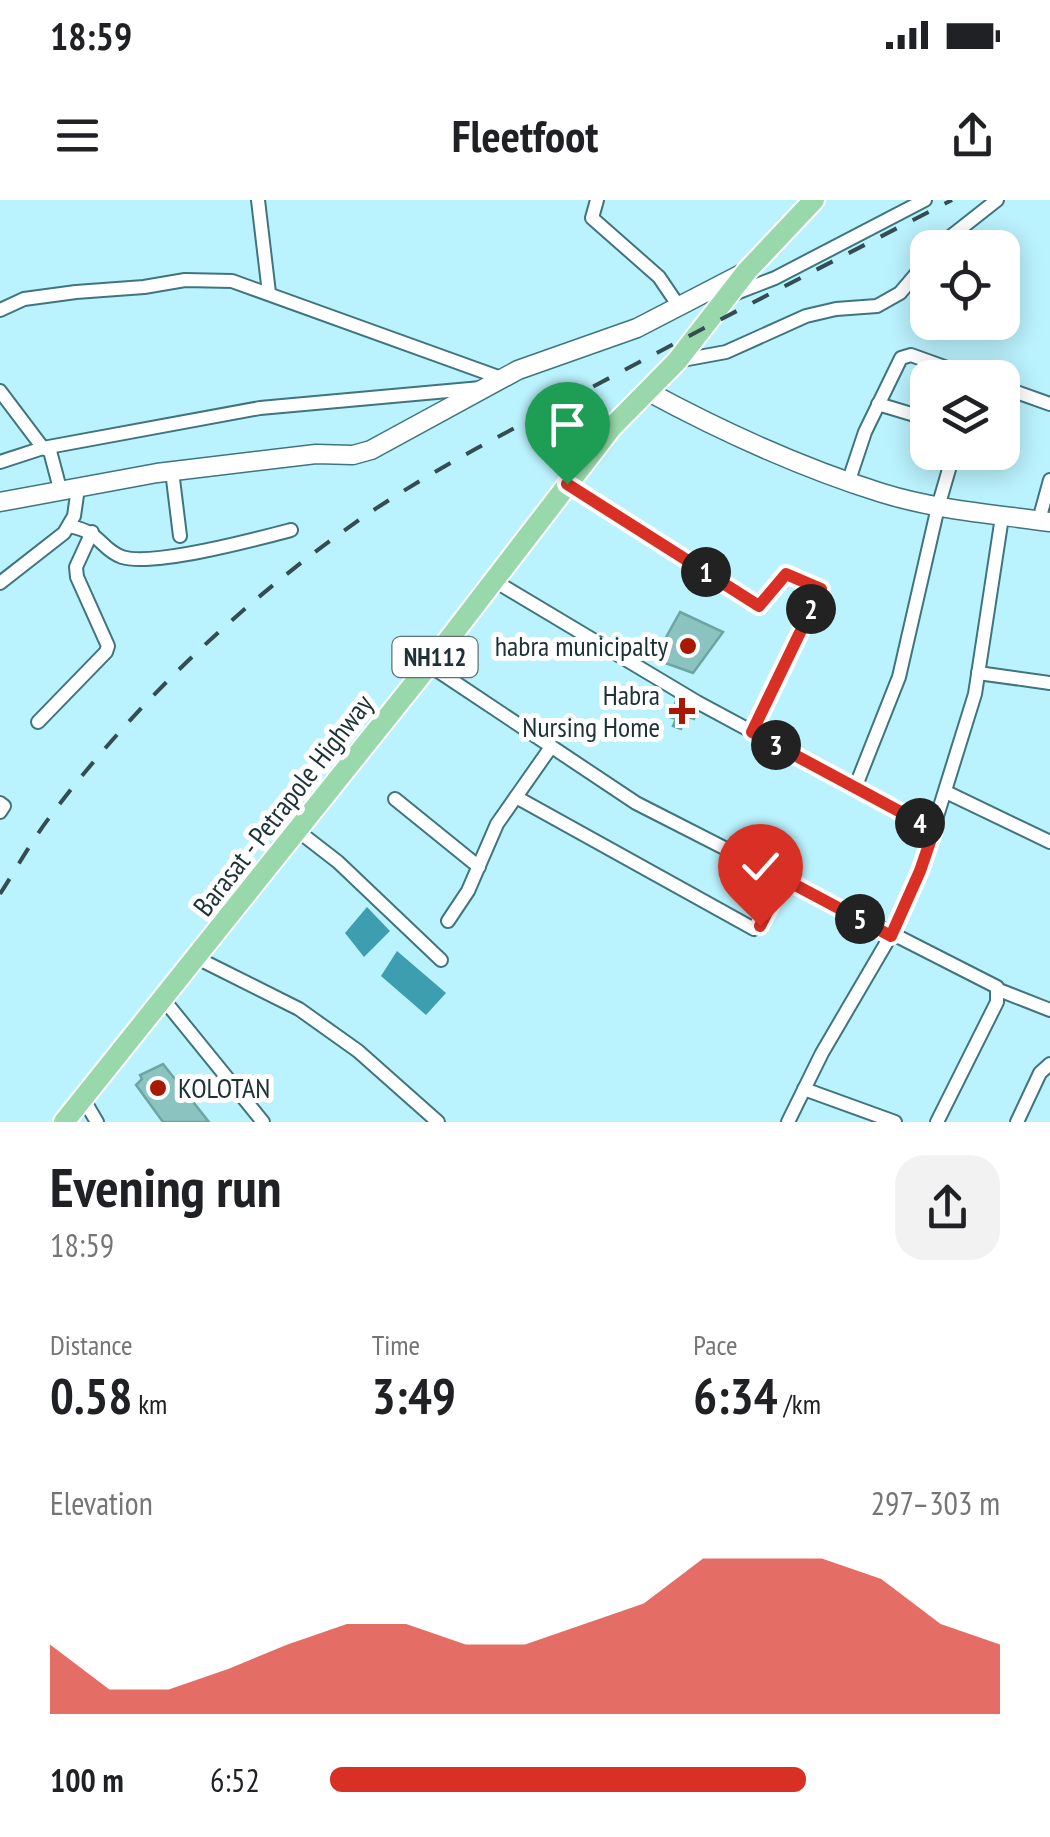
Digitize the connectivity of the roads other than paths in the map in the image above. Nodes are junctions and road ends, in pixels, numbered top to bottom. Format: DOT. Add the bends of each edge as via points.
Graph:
graph roads {
  1 [pos="258,200"];
  2 [pos="597,200"];
  3 [pos="814,200"];
  4 [pos="925,200"];
  5 [pos="997,200"];
  6 [pos="959,230"];
  7 [pos="748,271"];
  8 [pos="910,281"];
  9 [pos="269,293"];
  10 [pos="728,296"];
  11 [pos="678,305"];
  12 [pos="0,310"];
  13 [pos="925,360"];
  14 [pos="677,361"];
  15 [pos="501,378"];
  16 [pos="482,388"];
  17 [pos="0,391"];
  18 [pos="647,391"];
  19 [pos="1020,393"];
  20 [pos="878,404"];
  21 [pos="1050,404"];
  22 [pos="910,414"];
  23 [pos="43,448"];
  24 [pos="0,462"];
  25 [pos="949,470"];
  26 [pos="172,471"];
  27 [pos="849,480"];
  28 [pos="1050,480"];
  29 [pos="567,484"];
  30 [pos="69,486"];
  31 [pos="0,502"];
  32 [pos="938,506"];
  33 [pos="1002,517"];
  34 [pos="1044,521"];
  35 [pos="69,526"];
  36 [pos="291,530"];
  37 [pos="92,532"];
  38 [pos="180,536"];
  39 [pos="493,580"];
  40 [pos="0,583"];
  41 [pos="429,665"];
  42 [pos="978,673"];
  43 [pos="1050,683"];
  44 [pos="38,722"];
  45 [pos="752,732"];
  46 [pos="551,747"];
  47 [pos="854,788"];
  48 [pos="946,792"];
  49 [pos="516,797"];
  50 [pos="396,798"];
  51 [pos="0,803"];
  52 [pos="0,812"];
  53 [pos="934,830"];
  54 [pos="298,831"];
  55 [pos="1050,842"];
  56 [pos="479,867"];
  57 [pos="784,879"];
  58 [pos="448,920"];
  59 [pos="891,936"];
  60 [pos="196,958"];
  61 [pos="442,960"];
  62 [pos="999,990"];
  63 [pos="164,1000"];
  64 [pos="1050,1010"];
  65 [pos="1050,1064"];
  66 [pos="804,1089"];
  67 [pos="84,1100"];
  68 [pos="64,1122"];
  69 [pos="97,1122"];
  70 [pos="262,1122"];
  71 [pos="438,1122"];
  72 [pos="788,1122"];
  73 [pos="895,1122"];
  74 [pos="937,1122"];
  75 [pos="1017,1122"];
  1 -- 9 [label="street"];
  2 -- 11 [label="street" via="592,218 659,276"];
  3 -- 7 [label="highway, Barasat - Petrapole Highway / NH112"];
  4 -- 10 [label="street"];
  5 -- 6 [label="street"];
  7 -- 10 [label="highway, Barasat - Petrapole Highway / NH112"];
  7 -- 11 [label="main road"];
  8 -- 14 [label="street" via="877,306 821,312 726,352"];
  9 -- 12 [label="street" via="232,281 185,280 24,299"];
  9 -- 15 [label="street"];
  10 -- 14 [label="highway, Barasat - Petrapole Highway / NH112"];
  11 -- 15 [label="main road" via="637,328"];
  13 -- 20 [label="street" via="905,356"];
  14 -- 18 [label="highway, Barasat - Petrapole Highway / NH112"];
  15 -- 16 [label="main road"];
  16 -- 23 [label="street" via="260,408"];
  16 -- 26 [label="main road" via="390,442 353,455"];
  17 -- 23 [label="street"];
  18 -- 27 [label="main road"];
  18 -- 29 [label="highway, Barasat - Petrapole Highway / NH112"];
  19 -- 21 [label="street"];
  20 -- 22 [label="street"];
  20 -- 27 [label="street"];
  23 -- 24 [label="street"];
  23 -- 30 [label="street"];
  25 -- 32 [label="street"];
  26 -- 30 [label="main road"];
  26 -- 38 [label="street"];
  27 -- 32 [label="main road"];
  28 -- 34 [label="street"];
  29 -- 39 [label="highway, Barasat - Petrapole Highway / NH112"];
  29 -- 45 [label="street" via="759,606 786,574 821,589"];
  30 -- 31 [label="main road"];
  30 -- 35 [label="street"];
  32 -- 33 [label="main road"];
  32 -- 47 [label="street" via="899,678"];
  33 -- 34 [label="main road"];
  33 -- 42 [label="street"];
  35 -- 37 [label="street"];
  35 -- 40 [label="street"];
  36 -- 37 [label="street" via="197,552 131,558"];
  37 -- 44 [label="street" via="76,566 108,646"];
  39 -- 41 [label="highway, Barasat - Petrapole Highway / NH112"];
  39 -- 45 [label="street"];
  41 -- 46 [label="street"];
  41 -- 54 [label="highway, Barasat - Petrapole Highway / NH112"];
  42 -- 43 [label="street"];
  42 -- 48 [label="street"];
  45 -- 47 [label="street"];
  46 -- 49 [label="street"];
  46 -- 57 [label="street" via="636,803"];
  47 -- 53 [label="street"];
  48 -- 53 [label="street"];
  48 -- 55 [label="street"];
  49 -- 56 [label="street"];
  49 -- 57 [label="street" via="754,929"];
  50 -- 56 [label="street"];
  51 -- 52 [label="street"];
  53 -- 59 [label="street"];
  54 -- 60 [label="highway, Barasat - Petrapole Highway / NH112"];
  54 -- 61 [label="street"];
  56 -- 58 [label="street"];
  57 -- 59 [label="street"];
  59 -- 62 [label="street"];
  59 -- 66 [label="street"];
  60 -- 63 [label="highway, Barasat - Petrapole Highway / NH112"];
  60 -- 71 [label="street" via="310,1016"];
  62 -- 64 [label="street"];
  62 -- 74 [label="street"];
  63 -- 67 [label="highway, Barasat - Petrapole Highway / NH112"];
  63 -- 70 [label="street"];
  65 -- 75 [label="street"];
  66 -- 72 [label="street"];
  66 -- 73 [label="street"];
  67 -- 68 [label="highway, Barasat - Petrapole Highway / NH112"];
  67 -- 69 [label="street"];
}
